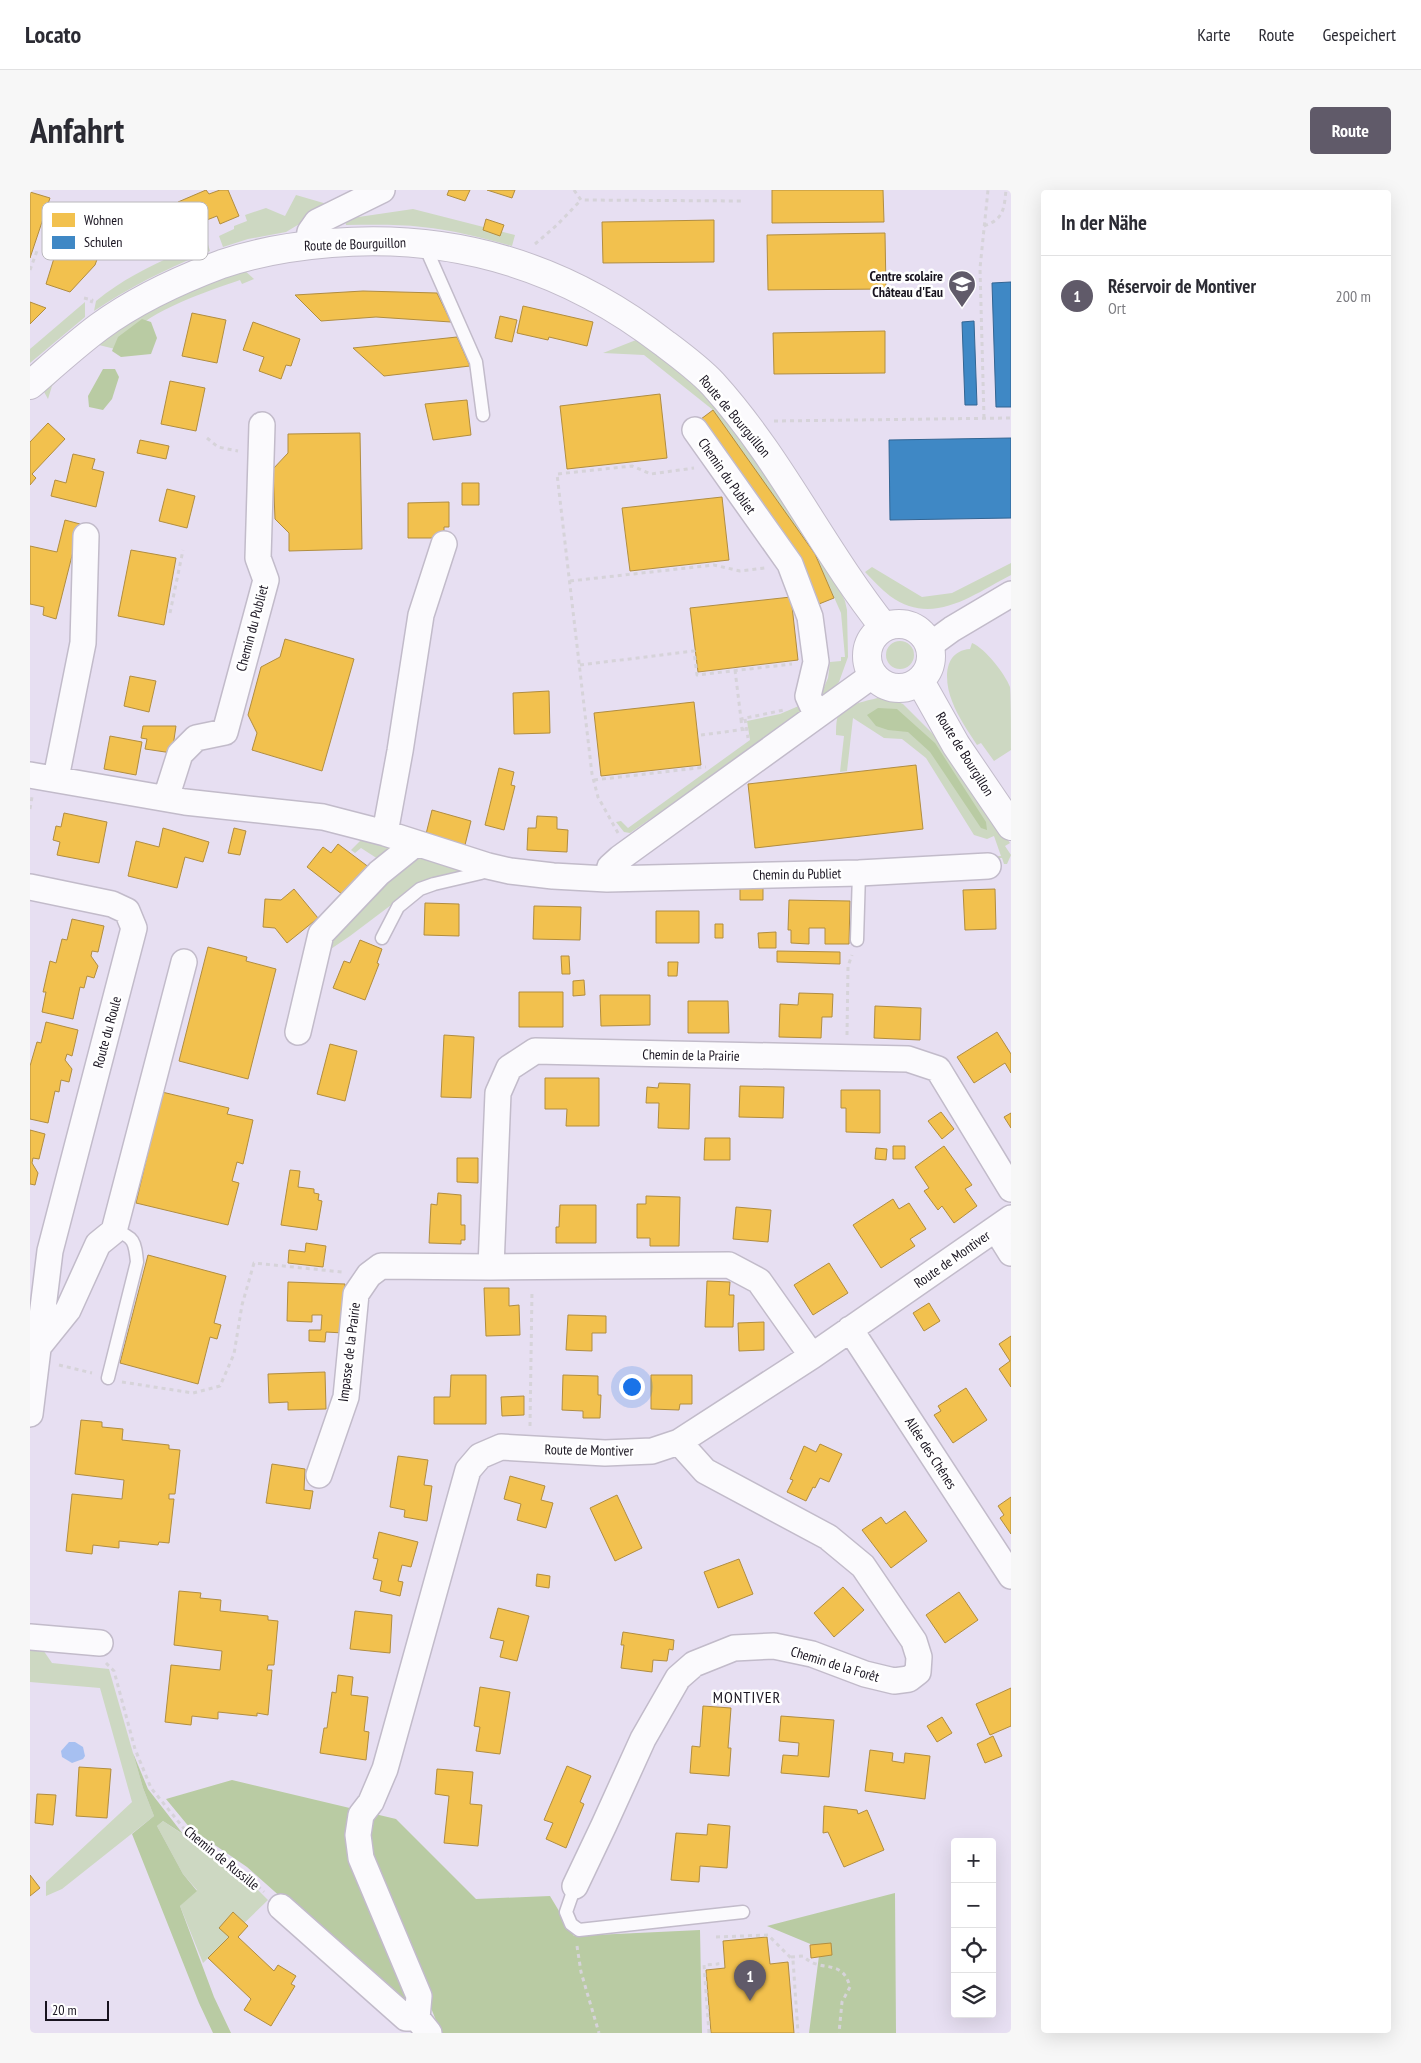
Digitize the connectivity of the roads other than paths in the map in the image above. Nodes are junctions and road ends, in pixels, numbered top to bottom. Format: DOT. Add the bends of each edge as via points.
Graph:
graph roads {
  1 [pos="382,190"];
  2 [pos="424,243"];
  3 [pos="308,245"];
  4 [pos="30,385"];
  5 [pos="483,415"];
  6 [pos="262,425"];
  7 [pos="695,430"];
  8 [pos="86,536"];
  9 [pos="444,544"];
  10 [pos="1011,594"];
  11 [pos="884,627"];
  12 [pos="930,645"];
  13 [pos="873,675"];
  14 [pos="920,682"];
  15 [pos="812,705"];
  16 [pos="30,774"];
  17 [pos="56,778"];
  18 [pos="166,798"];
  19 [pos="1011,826"];
  20 [pos="385,833"];
  21 [pos="415,844"];
  22 [pos="488,866"];
  23 [pos="988,866"];
  24 [pos="858,873"];
  25 [pos="607,879"];
  26 [pos="30,888"];
  27 [pos="382,938"];
  28 [pos="857,940"];
  29 [pos="184,962"];
  30 [pos="298,1032"];
  31 [pos="1011,1189"];
  32 [pos="1003,1223"];
  33 [pos="114,1231"];
  34 [pos="40,1248"];
  35 [pos="1011,1253"];
  36 [pos="491,1268"];
  37 [pos="850,1329"];
  38 [pos="38,1352"];
  39 [pos="812,1356"];
  40 [pos="108,1378"];
  41 [pos="30,1414"];
  42 [pos="679,1442"];
  43 [pos="319,1475"];
  44 [pos="1011,1576"];
  45 [pos="30,1637"];
  46 [pos="100,1643"];
  47 [pos="575,1886"];
  48 [pos="281,1908"];
  49 [pos="743,1912"];
  50 [pos="423,2026"];
  1 -- 3 [label="street" via="317,222 310,232"];
  2 -- 3 [label="main road, Route de Bourguillon" via="386,241"];
  2 -- 5 [label="lane" via="476,362"];
  2 -- 11 [label="main road, Route de Bourguillon" via="471,250 567,282 609,304 647,330 711,382 790,486"];
  3 -- 4 [label="main road, Route de Bourguillon" via="222,264 171,285 100,326"];
  6 -- 18 [label="street, Chemin du Publiet" via="258,558 266,580 225,732 196,738 180,754"];
  7 -- 15 [label="street, Chemin du Publiet" via="790,564 810,616 816,662"];
  8 -- 17 [label="street" via="83,643"];
  9 -- 20 [label="street" via="421,616"];
  10 -- 12 [label="street"];
  11 -- 12 [label="main road" via="913,626"];
  11 -- 13 [label="main road" via="874,635 866,653"];
  12 -- 14 [label="main road" via="931,665"];
  13 -- 14 [label="main road" via="892,688 904,689"];
  13 -- 15 [label="street"];
  14 -- 19 [label="main road, Route de Bourgillon" via="956,745"];
  15 -- 25 [label="street" via="630,850 610,867"];
  16 -- 17 [label="street, Chemin du Publiet"];
  17 -- 18 [label="street, Chemin du Publiet"];
  18 -- 20 [label="street, Chemin du Publiet" via="323,817"];
  20 -- 21 [label="street, Chemin du Publiet"];
  21 -- 22 [label="street, Chemin du Publiet"];
  21 -- 30 [label="street" via="379,873 322,934"];
  22 -- 25 [label="street, Chemin du Publiet" via="553,876"];
  22 -- 27 [label="lane" via="481,873 420,889 398,907"];
  23 -- 24 [label="street, Chemin du Publiet"];
  24 -- 25 [label="street, Chemin du Publiet"];
  24 -- 28 [label="lane"];
  26 -- 34 [label="street, Route du Roule" via="112,904 127,911 134,928"];
  29 -- 33 [label="street"];
  31 -- 36 [label="street, Chemin de la Prairie" via="938,1069 908,1059 535,1051 509,1068 498,1093"];
  32 -- 35 [label="street"];
  32 -- 37 [label="street, Route de Montiver"];
  33 -- 38 [label="street" via="98,1244 68,1310"];
  33 -- 40 [label="lane" via="127,1234 135,1244 137,1262"];
  34 -- 38 [label="street, Route du Roule"];
  36 -- 39 [label="street" via="729,1265 759,1281"];
  36 -- 43 [label="street, Impasse de la Prairie" via="375,1270 356,1294 346,1397"];
  37 -- 39 [label="street, Route de Montiver"];
  37 -- 44 [label="street, Allée des Chênes"];
  38 -- 41 [label="street, Route du Roule"];
  39 -- 42 [label="street, Route de Montiver"];
  42 -- 47 [label="street, Chemin de la Forêt" via="705,1471 828,1537 863,1566 914,1641 919,1657 918,1672 909,1679 894,1681 812,1654 774,1646 734,1648 694,1664 678,1678 643,1738"];
  42 -- 50 [label="street, Route de Montiver" via="652,1451 605,1453 501,1447 480,1456 468,1470 385,1769 371,1802 361,1815 358,1835 361,1858 419,1996"];
  45 -- 46 [label="street"];
  47 -- 49 [label="lane, Chemin de la Forêt" via="566,1912 571,1924 579,1930"];
  48 -- 50 [label="street" via="406,2018"];
}
